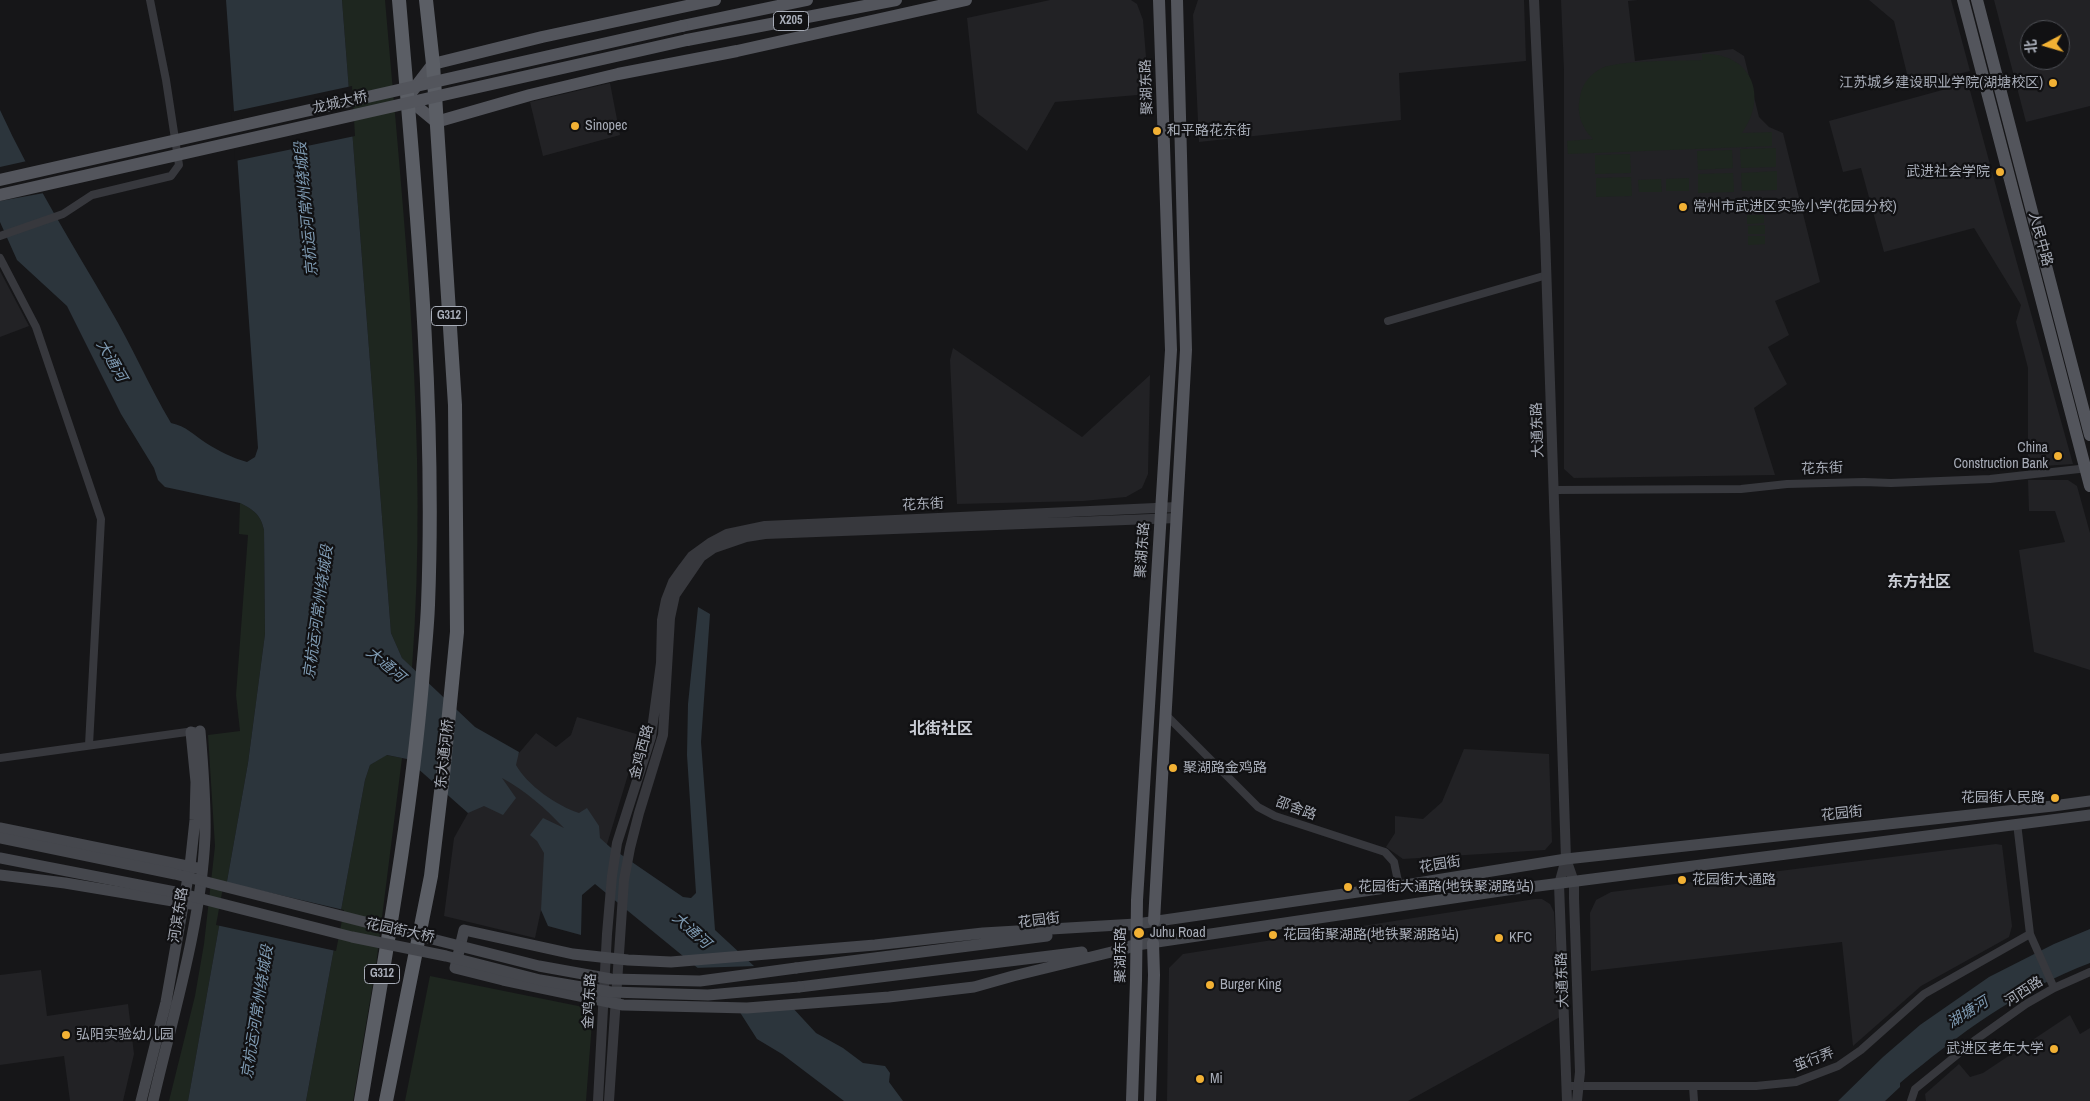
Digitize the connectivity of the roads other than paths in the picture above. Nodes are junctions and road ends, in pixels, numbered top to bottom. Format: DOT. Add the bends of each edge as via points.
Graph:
graph roads {
  1 [pos="150,0"];
  2 [pos="399,0"];
  3 [pos="426,0"];
  4 [pos="715,0"];
  5 [pos="807,0"];
  6 [pos="896,0"];
  7 [pos="966,0"];
  8 [pos="1159,0"];
  9 [pos="1177,0"];
  10 [pos="1534,0"];
  11 [pos="1963,0"];
  12 [pos="1977,0"];
  13 [pos="433,64"];
  14 [pos="407,98"];
  15 [pos="436,122"];
  16 [pos="0,180"];
  17 [pos="0,195"];
  18 [pos="0,236"];
  19 [pos="0,258"];
  20 [pos="1547,275"];
  21 [pos="1388,321"];
  22 [pos="2090,434"];
  23 [pos="2088,468"];
  24 [pos="2090,486"];
  25 [pos="1554,490"];
  26 [pos="1177,512"];
  27 [pos="1160,513"];
  28 [pos="686,570"];
  29 [pos="1166,715"];
  30 [pos="196,731"];
  31 [pos="89,745"];
  32 [pos="0,758"];
  33 [pos="2090,801"];
  34 [pos="2090,815"];
  35 [pos="2017,823"];
  36 [pos="0,828"];
  37 [pos="0,838"];
  38 [pos="0,858"];
  39 [pos="1566,859"];
  40 [pos="196,867"];
  41 [pos="0,875"];
  42 [pos="1574,882"];
  43 [pos="1559,884"];
  44 [pos="1399,886"];
  45 [pos="609,902"];
  46 [pos="191,904"];
  47 [pos="621,910"];
  48 [pos="1154,921"];
  49 [pos="1136,924"];
  50 [pos="2030,934"];
  51 [pos="1153,943"];
  52 [pos="1136,946"];
  53 [pos="605,958"];
  54 [pos="618,959"];
  55 [pos="796,968"];
  56 [pos="2090,972"];
  57 [pos="2053,985"];
  58 [pos="609,1002"];
  59 [pos="1566,1086"];
  60 [pos="1578,1086"];
  61 [pos="1693,1086"];
  62 [pos="142,1101"];
  63 [pos="153,1101"];
  64 [pos="360,1101"];
  65 [pos="386,1101"];
  66 [pos="598,1101"];
  67 [pos="609,1101"];
  68 [pos="1132,1101"];
  69 [pos="1150,1101"];
  70 [pos="1567,1101"];
  71 [pos="1577,1101"];
  72 [pos="1694,1101"];
  73 [pos="1911,1101"];
  1 -- 18 [label="street" via="179,165 171,176 92,196 63,214"];
  2 -- 14 [label="highway, G312"];
  3 -- 13 [label="highway, G312"];
  4 -- 13 [label="main road"];
  5 -- 16 [label="main road, 龙城大桥 / X205, bridge"];
  6 -- 17 [label="main road, 龙城大桥 / X205, bridge" via="686,40"];
  7 -- 15 [label="main road" via="618,74"];
  8 -- 27 [label="main road, 聚湖东路" via="1172,350"];
  9 -- 26 [label="main road" via="1186,350"];
  10 -- 20 [label="street, 大通东路"];
  11 -- 23 [label="main road, 人民中路"];
  12 -- 22 [label="main road, 人民中路"];
  13 -- 14 [label="main road"];
  13 -- 15 [label="highway, G312"];
  14 -- 15 [label="main road"];
  14 -- 64 [label="highway, G312" via="429,406 428,607 404,847"];
  15 -- 65 [label="highway, 东大通河桥 / G312" via="455,405 456,632 431,876"];
  19 -- 31 [label="street" via="36,327 101,520"];
  20 -- 21 [label="street"];
  20 -- 25 [label="street, 大通东路"];
  23 -- 24 [label="main road, 人民中路"];
  23 -- 25 [label="street, 花东街" via="1990,479 1898,483 1787,484 1741,489"];
  25 -- 39 [label="street, 大通东路"];
  26 -- 27 [label="street, 花东街"];
  26 -- 29 [label="main road"];
  27 -- 28 [label="street, 花东街" via="766,526 727,534 710,543 692,556"];
  27 -- 49 [label="main road, 聚湖东路"];
  28 -- 45 [label="street, 金鸡西路" via="673,582 666,600 651,737 617,843"];
  28 -- 47 [label="street, 金鸡西路" via="675,595 670,618 663,735 630,848"];
  29 -- 44 [label="street, 邵舍路" via="1258,807 1275,816 1385,852 1394,862"];
  29 -- 48 [label="main road"];
  30 -- 31 [label="street"];
  30 -- 40 [label="main road, 河滨东路" via="205,784 204,838"];
  31 -- 32 [label="street"];
  33 -- 39 [label="main road, 花园街"];
  34 -- 35 [label="main road"];
  35 -- 42 [label="main road"];
  35 -- 50 [label="street"];
  36 -- 40 [label="main road"];
  37 -- 55 [label="main road, 花园街大桥, bridge" via="175,874 539,966 611,979 700,980"];
  38 -- 52 [label="main road, 花园街大桥, bridge" via="175,892 352,937 540,980 611,992 708,995"];
  39 -- 42 [label="street, 大通东路"];
  39 -- 43 [label="street, 大通东路"];
  39 -- 44 [label="main road, 花园街"];
  40 -- 46 [label="main road, 河滨东路"];
  41 -- 46 [label="main road"];
  42 -- 43 [label="main road"];
  42 -- 60 [label="street, 大通东路"];
  43 -- 51 [label="main road"];
  43 -- 59 [label="street, 大通东路"];
  44 -- 48 [label="main road, 花园街"];
  45 -- 53 [label="street, 金鸡东路"];
  46 -- 62 [label="main road, 河滨东路"];
  46 -- 63 [label="main road, 河滨东路" via="192,938"];
  47 -- 54 [label="street, 金鸡东路"];
  48 -- 49 [label="main road, 花园街"];
  48 -- 51 [label="main road"];
  49 -- 52 [label="main road, 聚湖东路"];
  49 -- 54 [label="main road" via="983,933 750,957 671,962"];
  49 -- 55 [label="main road, 花园街"];
  50 -- 57 [label="street"];
  50 -- 61 [label="street, 茧行弄" via="1924,994 1838,1066 1796,1082"];
  51 -- 52 [label="main road"];
  51 -- 69 [label="main road"];
  52 -- 58 [label="main road" via="974,987 732,1008"];
  52 -- 68 [label="main road, 聚湖东路"];
  53 -- 54 [label="main road"];
  53 -- 58 [label="street, 金鸡东路"];
  53 -- 58 [label="main road" via="464,930 456,968"];
  54 -- 58 [label="street, 金鸡东路"];
  56 -- 57 [label="street, 河西路"];
  57 -- 73 [label="street, 河西路" via="1974,1041 1915,1089"];
  58 -- 66 [label="street, 金鸡东路"];
  58 -- 67 [label="street, 金鸡东路"];
  59 -- 60 [label="street, 茧行弄"];
  59 -- 70 [label="street, 大通东路"];
  60 -- 61 [label="street, 茧行弄"];
  60 -- 71 [label="street, 大通东路"];
  61 -- 72 [label="street"];
}
